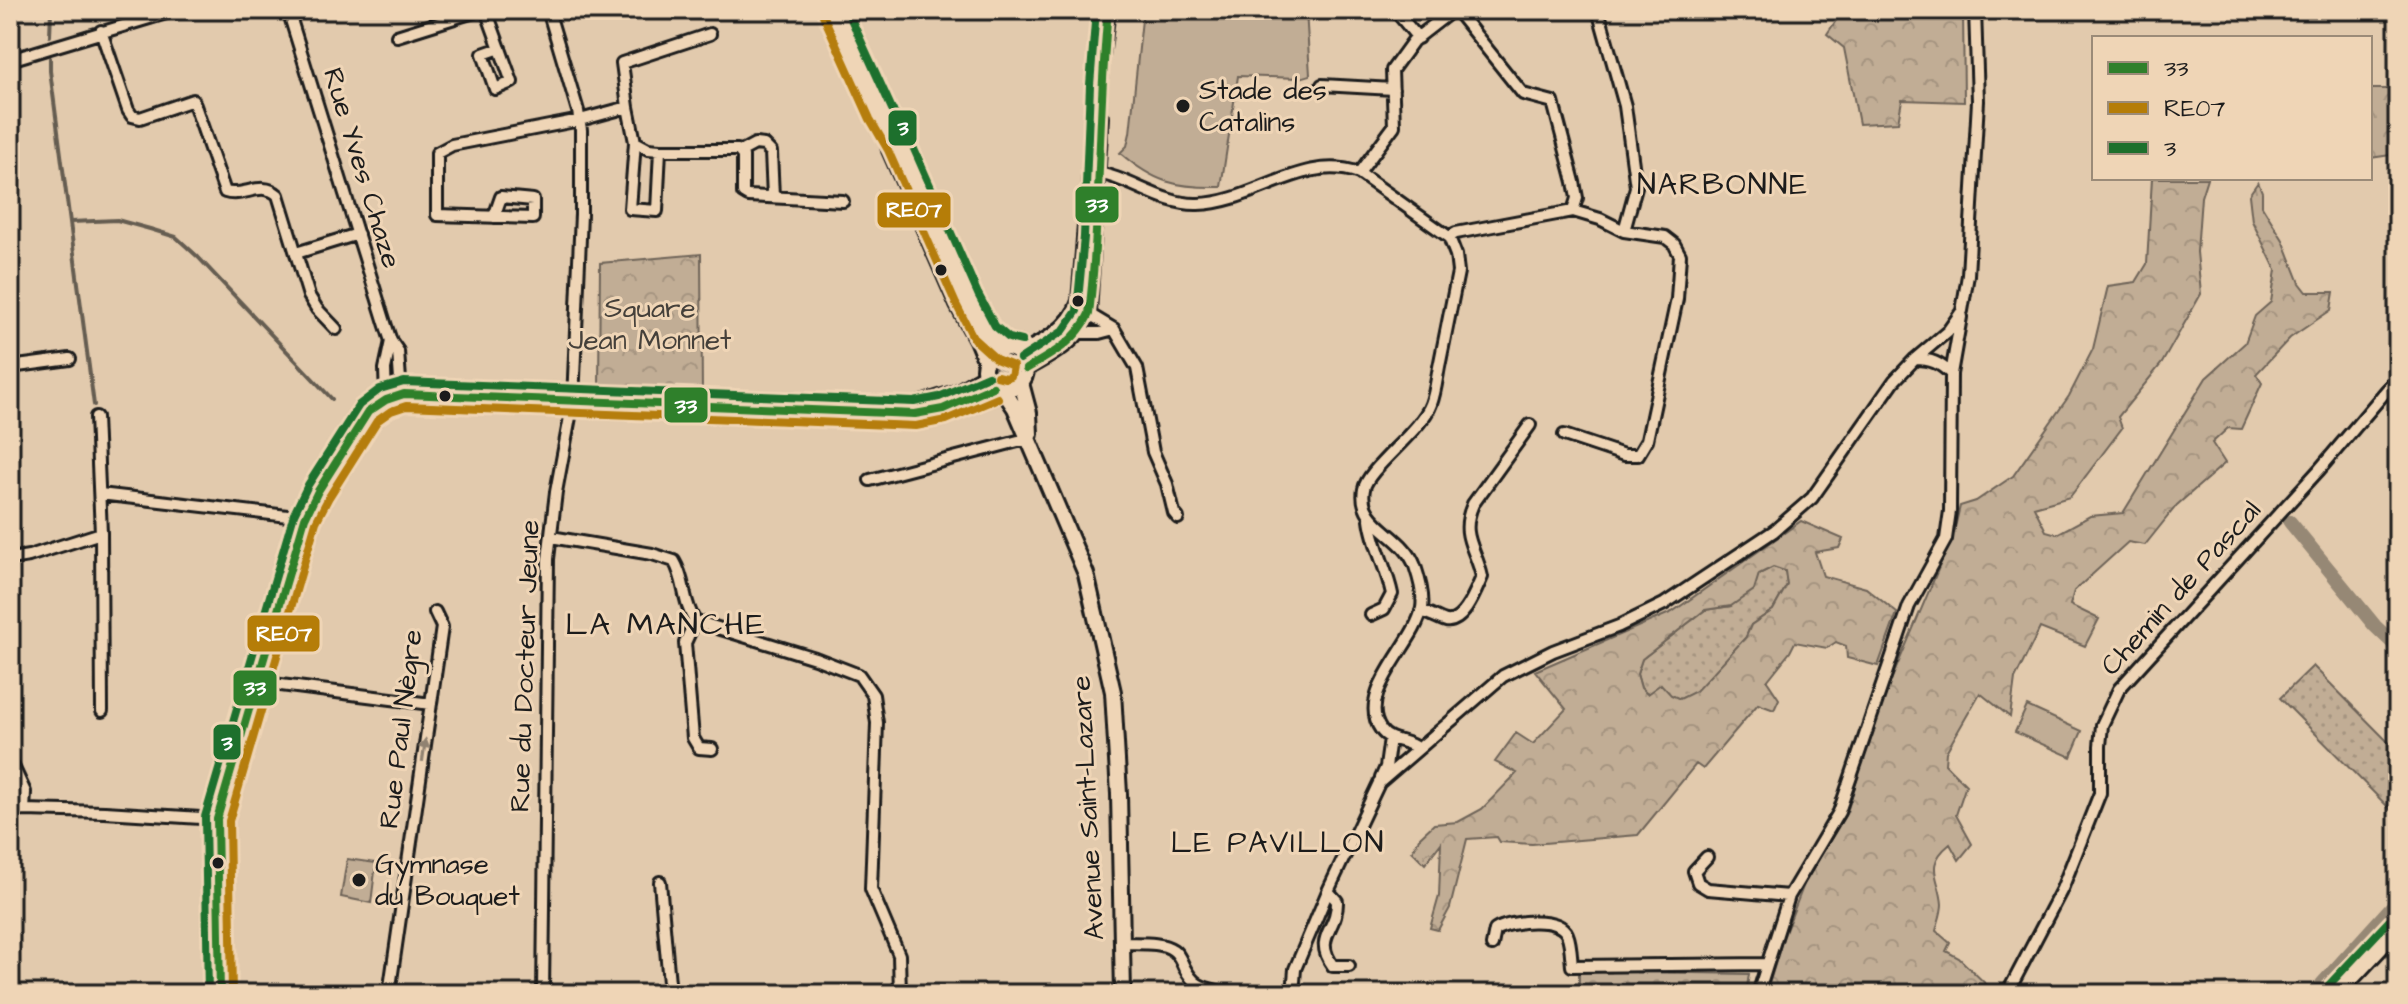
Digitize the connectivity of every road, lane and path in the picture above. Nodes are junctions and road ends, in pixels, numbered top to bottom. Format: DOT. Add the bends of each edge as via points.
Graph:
graph roads {
  1 [pos="176,10"];
  2 [pos="288,10"];
  3 [pos="483,10"];
  4 [pos="548,10"];
  5 [pos="834,10"];
  6 [pos="1108,10"];
  7 [pos="1395,10"];
  8 [pos="1454,10"];
  9 [pos="1598,10"];
  10 [pos="1975,10"];
  11 [pos="101,31"];
  12 [pos="710,34"];
  13 [pos="397,36"];
  14 [pos="1418,38"];
  15 [pos="500,48"];
  16 [pos="10,60"];
  17 [pos="1322,85"];
  18 [pos="1393,89"];
  19 [pos="628,107"];
  20 [pos="881,114"];
  21 [pos="580,120"];
  22 [pos="635,142"];
  23 [pos="660,150"];
  24 [pos="740,152"];
  25 [pos="1094,172"];
  26 [pos="1359,173"];
  27 [pos="773,197"];
  28 [pos="843,201"];
  29 [pos="1573,211"];
  30 [pos="494,217"];
  31 [pos="1624,231"];
  32 [pos="358,234"];
  33 [pos="1449,237"];
  34 [pos="296,253"];
  35 [pos="1962,311"];
  36 [pos="1089,314"];
  37 [pos="1069,322"];
  38 [pos="336,329"];
  39 [pos="1114,329"];
  40 [pos="1080,333"];
  41 [pos="391,341"];
  42 [pos="1003,349"];
  43 [pos="1019,353"];
  44 [pos="70,359"];
  45 [pos="1915,359"];
  46 [pos="10,367"];
  47 [pos="1951,374"];
  48 [pos="1024,376"];
  49 [pos="2398,377"];
  50 [pos="992,379"];
  51 [pos="404,394"];
  52 [pos="386,400"];
  53 [pos="573,401"];
  54 [pos="96,417"];
  55 [pos="1530,425"];
  56 [pos="1564,435"];
  57 [pos="1029,441"];
  58 [pos="870,480"];
  59 [pos="100,494"];
  60 [pos="305,518"];
  61 [pos="1178,518"];
  62 [pos="1370,519"];
  63 [pos="101,533"];
  64 [pos="551,537"];
  65 [pos="10,559"];
  66 [pos="1421,611"];
  67 [pos="435,612"];
  68 [pos="1371,615"];
  69 [pos="695,621"];
  70 [pos="257,682"];
  71 [pos="431,704"];
  72 [pos="102,711"];
  73 [pos="1390,738"];
  74 [pos="712,749"];
  75 [pos="1418,749"];
  76 [pos="10,760"];
  77 [pos="1379,783"];
  78 [pos="24,810"];
  79 [pos="10,811"];
  80 [pos="217,819"];
  81 [pos="1707,857"];
  82 [pos="660,882"];
  83 [pos="1328,891"];
  84 [pos="1789,896"];
  85 [pos="2398,929"];
  86 [pos="1122,943"];
  87 [pos="1492,945"];
  88 [pos="1767,964"];
  89 [pos="1349,966"];
  90 [pos="1225,993"];
  91 [pos="220,994"];
  92 [pos="389,994"];
  93 [pos="543,994"];
  94 [pos="670,994"];
  95 [pos="900,994"];
  96 [pos="1123,994"];
  97 [pos="1293,994"];
  98 [pos="1758,994"];
  99 [pos="2007,994"];
  100 [pos="2337,994"];
  1 -- 11 [label="street"];
  2 -- 32 [label="street, Rue Yves Chaze"];
  3 -- 13 [label="street"];
  3 -- 15 [label="street"];
  4 -- 21 [label="street, Rue du Docteur Jeune"];
  5 -- 20 [label="main road, Avenue Saint-Lazare"];
  6 -- 25 [label="street"];
  7 -- 14 [label="street"];
  8 -- 14 [label="street"];
  8 -- 29 [label="street" via="1523,94 1553,102 1577,198"];
  9 -- 31 [label="street" via="1625,106 1636,187"];
  10 -- 35 [label="street" via="1978,101"];
  11 -- 16 [label="street"];
  11 -- 34 [label="street" via="132,116 193,100 225,192 235,195 257,188 278,195"];
  12 -- 19 [label="street" via="622,63"];
  14 -- 18 [label="street" via="1392,70"];
  17 -- 18 [label="street"];
  18 -- 26 [label="street" via="1394,126"];
  19 -- 21 [label="street"];
  19 -- 22 [label="street"];
  20 -- 42 [label="main road, Avenue Saint-Lazare" via="985,334"];
  20 -- 50 [label="main road, Avenue Saint-Lazare" via="890,150"];
  21 -- 30 [label="street" via="452,145 437,153 437,215"];
  21 -- 53 [label="street, Rue du Docteur Jeune"];
  22 -- 23 [label="street"];
  22 -- 23 [label="street" via="630,209 657,211"];
  23 -- 24 [label="street"];
  24 -- 27 [label="street" via="743,193"];
  24 -- 27 [label="street" via="755,144 771,152"];
  25 -- 26 [label="street" via="1195,205 1245,195 1312,169 1334,166"];
  25 -- 36 [label="street"];
  25 -- 37 [label="street" via="1079,301"];
  26 -- 33 [label="street"];
  27 -- 28 [label="street"];
  29 -- 31 [label="street"];
  29 -- 33 [label="street"];
  31 -- 56 [label="street" via="1665,237 1680,255 1677,299 1647,440 1638,455 1624,455"];
  32 -- 34 [label="street"];
  32 -- 41 [label="street, Rue Yves Chaze"];
  33 -- 62 [label="street" via="1458,272 1431,405 1364,486"];
  34 -- 38 [label="street" via="309,296"];
  35 -- 45 [label="street"];
  35 -- 47 [label="street"];
  36 -- 37 [label="street"];
  36 -- 39 [label="street"];
  36 -- 40 [label="street"];
  37 -- 43 [label="street"];
  39 -- 40 [label="street"];
  39 -- 61 [label="street" via="1140,376 1155,459"];
  40 -- 48 [label="street"];
  41 -- 51 [label="street, Rue Yves Chaze" via="398,351"];
  41 -- 52 [label="street, Rue Yves Chaze"];
  42 -- 43 [label="main road"];
  42 -- 50 [label="main road" via="990,355"];
  43 -- 48 [label="main road"];
  44 -- 46 [label="street"];
  45 -- 47 [label="street" via="1940,363"];
  45 -- 75 [label="street" via="1812,498 1774,531 1664,604 1503,676"];
  47 -- 84 [label="street" via="1946,539 1909,606 1839,812"];
  48 -- 50 [label="main road" via="1016,387"];
  48 -- 57 [label="main road, Avenue Saint-Lazare"];
  49 -- 99 [label="street, Chemin de Pascal" via="2119,689 2102,725 2100,793 2062,889"];
  50 -- 53 [label="street" via="888,413"];
  50 -- 57 [label="main road, Avenue Saint-Lazare" via="1015,408"];
  51 -- 52 [label="street"];
  51 -- 53 [label="street"];
  52 -- 60 [label="street" via="368,412"];
  53 -- 64 [label="street, Rue du Docteur Jeune"];
  54 -- 59 [label="street"];
  55 -- 66 [label="street" via="1468,515 1468,538 1482,577 1473,597 1454,621"];
  57 -- 58 [label="street"];
  57 -- 86 [label="main road, Avenue Saint-Lazare" via="1086,574 1113,692"];
  59 -- 60 [label="street"];
  59 -- 63 [label="street"];
  60 -- 70 [label="street"];
  62 -- 66 [label="street" via="1406,548 1415,564"];
  62 -- 68 [label="street" via="1392,594 1384,609"];
  63 -- 65 [label="street"];
  63 -- 72 [label="street"];
  64 -- 69 [label="street" via="674,561"];
  64 -- 93 [label="street, Rue du Docteur Jeune"];
  66 -- 73 [label="street" via="1375,701 1376,717"];
  67 -- 71 [label="street, Rue Paul Nègre" via="442,627"];
  69 -- 74 [label="street" via="685,643 693,738 699,748"];
  69 -- 95 [label="street" via="859,675 873,695 877,723 871,889 899,955"];
  70 -- 71 [label="street"];
  70 -- 80 [label="street"];
  92 -- 71 [label="street, Rue Paul Nègre, one-way"];
  73 -- 75 [label="street"];
  73 -- 77 [label="street"];
  75 -- 77 [label="street"];
  76 -- 78 [label="street" via="25,792"];
  77 -- 83 [label="street"];
  78 -- 79 [label="street"];
  78 -- 80 [label="street"];
  80 -- 91 [label="street"];
  81 -- 84 [label="street" via="1694,871 1698,883 1708,889"];
  82 -- 94 [label="street"];
  83 -- 89 [label="street" via="1337,901 1337,914 1326,934 1325,954 1333,966"];
  83 -- 97 [label="street" via="1295,969"];
  84 -- 88 [label="street"];
  85 -- 100 [label="main road"];
  86 -- 90 [label="street" via="1172,948 1191,981"];
  86 -- 96 [label="main road, Avenue Saint-Lazare"];
  87 -- 88 [label="street" via="1495,930 1504,925 1543,922 1559,925 1567,934 1572,966"];
  88 -- 98 [label="street"];
}
